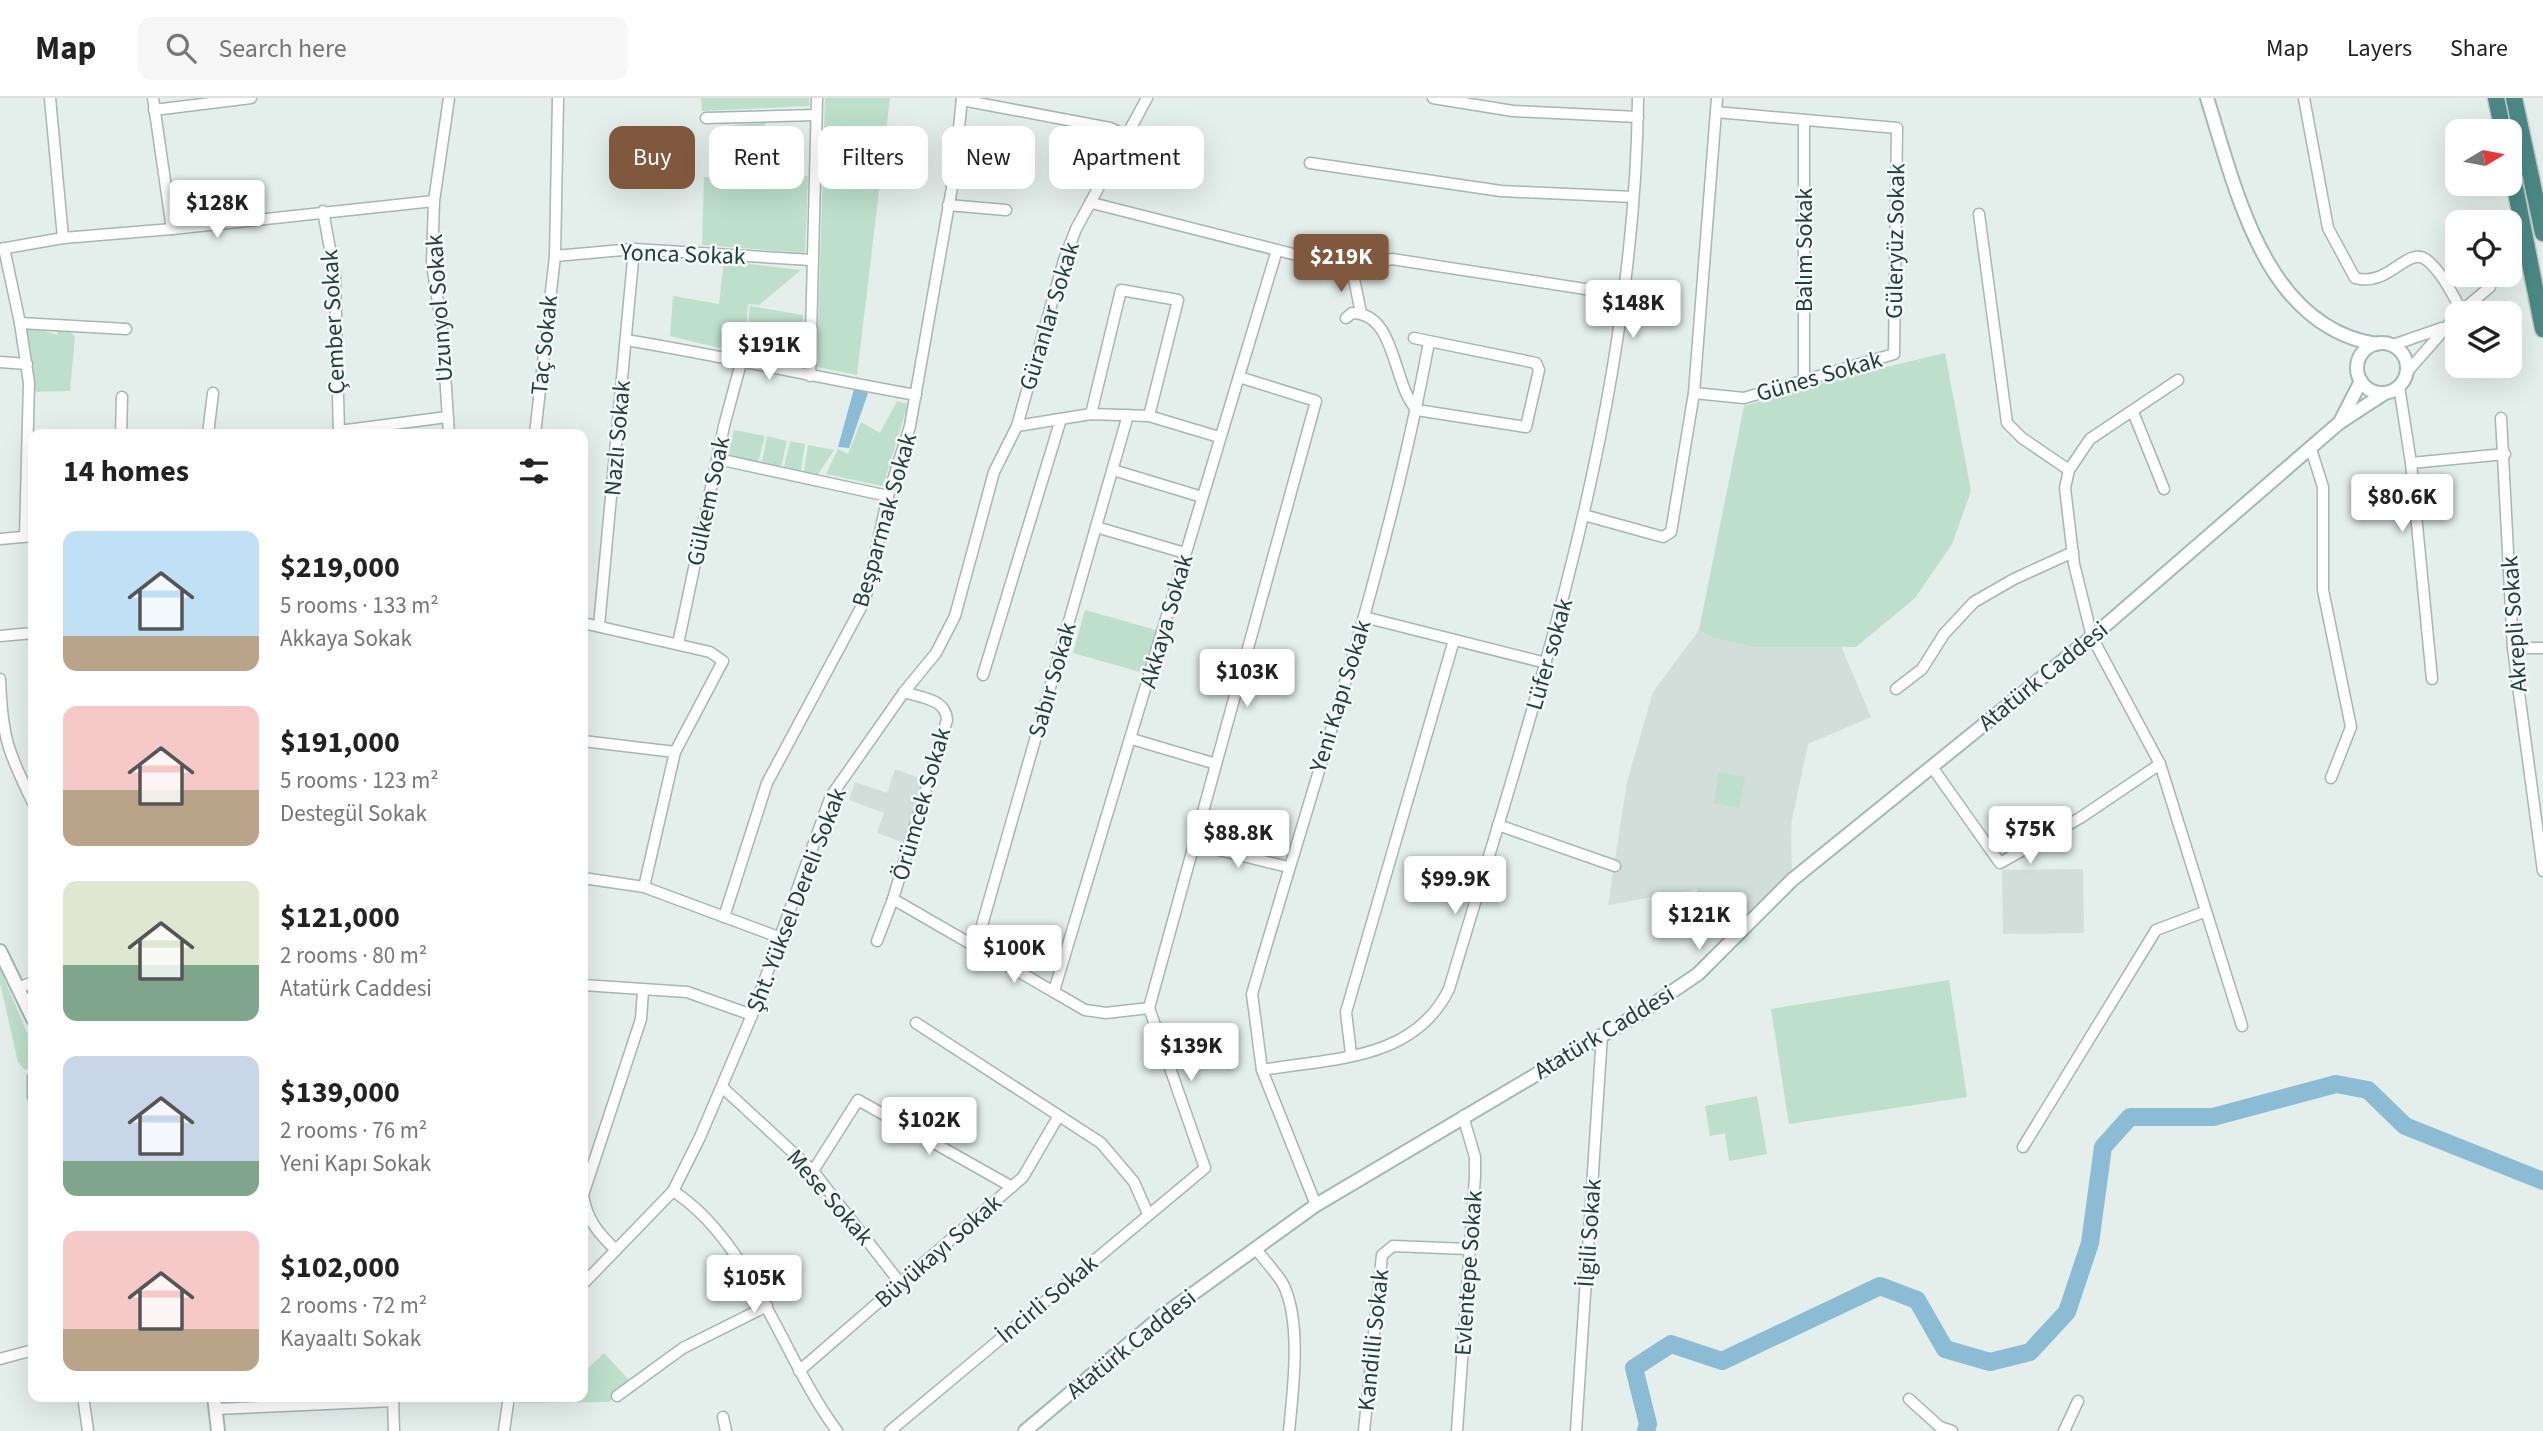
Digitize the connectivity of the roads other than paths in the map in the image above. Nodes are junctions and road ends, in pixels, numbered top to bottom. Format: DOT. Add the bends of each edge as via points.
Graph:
graph roads {
  1 [pos="50,98"];
  2 [pos="153,98"];
  3 [pos="251,98"];
  4 [pos="449,98"];
  5 [pos="558,98"];
  6 [pos="817,98"];
  7 [pos="1147,98"];
  8 [pos="1433,98"];
  9 [pos="1638,98"];
  10 [pos="1717,98"];
  11 [pos="2207,98"];
  12 [pos="2304,98"];
  13 [pos="2496,98"];
  14 [pos="2515,98"];
  15 [pos="962,99"];
  16 [pos="154,110"];
  17 [pos="1716,112"];
  18 [pos="816,115"];
  19 [pos="1638,117"];
  20 [pos="706,118"];
  21 [pos="2500,119"];
  22 [pos="1804,120"];
  23 [pos="1094,126"];
  24 [pos="1130,126"];
  25 [pos="1310,163"];
  26 [pos="1099,189"];
  27 [pos="2517,196"];
  28 [pos="1633,197"];
  29 [pos="434,201"];
  30 [pos="1092,203"];
  31 [pos="948,205"];
  32 [pos="1006,210"];
  33 [pos="323,211"];
  34 [pos="1979,214"];
  35 [pos="172,229"];
  36 [pos="2543,233"];
  37 [pos="62,238"];
  38 [pos="2,249"];
  39 [pos="634,249"];
  40 [pos="1276,250"];
  41 [pos="555,256"];
  42 [pos="811,260"];
  43 [pos="1352,269"];
  44 [pos="2490,287"];
  45 [pos="1624,295"];
  46 [pos="2453,301"];
  47 [pos="2473,301"];
  48 [pos="1361,313"];
  49 [pos="1346,318"];
  50 [pos="20,323"];
  51 [pos="2443,328"];
  52 [pos="126,329"];
  53 [pos="2543,329"];
  54 [pos="2343,336"];
  55 [pos="1414,338"];
  56 [pos="626,340"];
  57 [pos="1429,342"];
  58 [pos="2376,344"];
  59 [pos="2393,345"];
  60 [pos="1894,354"];
  61 [pos="742,359"];
  62 [pos="0,362"];
  63 [pos="27,364"];
  64 [pos="2407,372"];
  65 [pos="2359,375"];
  66 [pos="810,376"];
  67 [pos="1238,377"];
  68 [pos="1804,380"];
  69 [pos="2178,380"];
  70 [pos="2399,386"];
  71 [pos="213,393"];
  72 [pos="1694,393"];
  73 [pos="2385,393"];
  74 [pos="916,395"];
  75 [pos="122,397"];
  76 [pos="1417,410"];
  77 [pos="2133,412"];
  78 [pos="1091,414"];
  79 [pos="1128,415"];
  80 [pos="1149,416"];
  81 [pos="447,417"];
  82 [pos="2501,418"];
  83 [pos="1061,419"];
  84 [pos="2339,423"];
  85 [pos="1017,426"];
  86 [pos="121,429"];
  87 [pos="209,429"];
  88 [pos="339,429"];
  89 [pos="366,429"];
  90 [pos="448,429"];
  91 [pos="536,429"];
  92 [pos="1219,437"];
  93 [pos="2311,449"];
  94 [pos="28,450"];
  95 [pos="2505,454"];
  96 [pos="718,459"];
  97 [pos="2411,463"];
  98 [pos="1113,470"];
  99 [pos="2069,470"];
  100 [pos="2164,489"];
  101 [pos="888,496"];
  102 [pos="1202,497"];
  103 [pos="1584,515"];
  104 [pos="1096,527"];
  105 [pos="28,536"];
  106 [pos="0,539"];
  107 [pos="2073,552"];
  108 [pos="1185,553"];
  109 [pos="1364,617"];
  110 [pos="588,624"];
  111 [pos="599,626"];
  112 [pos="28,633"];
  113 [pos="0,636"];
  114 [pos="2092,637"];
  115 [pos="1454,640"];
  116 [pos="678,644"];
  117 [pos="2513,648"];
  118 [pos="2543,648"];
  119 [pos="1546,663"];
  120 [pos="983,675"];
  121 [pos="0,679"];
  122 [pos="2432,679"];
  123 [pos="1896,689"];
  124 [pos="904,692"];
  125 [pos="1132,739"];
  126 [pos="588,742"];
  127 [pos="675,752"];
  128 [pos="1216,764"];
  129 [pos="2160,764"];
  130 [pos="1932,766"];
  131 [pos="2330,778"];
  132 [pos="28,792"];
  133 [pos="1498,825"];
  134 [pos="1194,844"];
  135 [pos="1615,866"];
  136 [pos="1288,867"];
  137 [pos="2543,871"];
  138 [pos="588,878"];
  139 [pos="643,887"];
  140 [pos="893,899"];
  141 [pos="2204,912"];
  142 [pos="724,917"];
  143 [pos="781,938"];
  144 [pos="877,941"];
  145 [pos="976,946"];
  146 [pos="0,951"];
  147 [pos="28,984"];
  148 [pos="588,986"];
  149 [pos="18,988"];
  150 [pos="643,991"];
  151 [pos="1054,991"];
  152 [pos="1149,1008"];
  153 [pos="28,1009"];
  154 [pos="752,1015"];
  155 [pos="916,1023"];
  156 [pos="2242,1026"];
  157 [pos="1602,1035"];
  158 [pos="1351,1054"];
  159 [pos="1262,1070"];
  160 [pos="722,1087"];
  161 [pos="1463,1116"];
  162 [pos="1059,1117"];
  163 [pos="2023,1147"];
  164 [pos="588,1171"];
  165 [pos="813,1171"];
  166 [pos="1012,1187"];
  167 [pos="673,1191"];
  168 [pos="1316,1205"];
  169 [pos="1149,1214"];
  170 [pos="588,1216"];
  171 [pos="1256,1249"];
  172 [pos="616,1250"];
  173 [pos="1468,1250"];
  174 [pos="588,1279"];
  175 [pos="901,1284"];
  176 [pos="767,1306"];
  177 [pos="28,1351"];
  178 [pos="0,1359"];
  179 [pos="799,1371"];
  180 [pos="617,1396"];
  181 [pos="1909,1399"];
  182 [pos="2078,1401"];
  183 [pos="84,1402"];
  184 [pos="259,1402"];
  185 [pos="393,1402"];
  186 [pos="508,1402"];
  187 [pos="214,1403"];
  188 [pos="723,1417"];
  189 [pos="88,1431"];
  190 [pos="218,1431"];
  191 [pos="394,1431"];
  192 [pos="504,1431"];
  193 [pos="726,1431"];
  194 [pos="838,1431"];
  195 [pos="890,1431"];
  196 [pos="1025,1431"];
  197 [pos="1289,1431"];
  198 [pos="1364,1431"];
  199 [pos="1457,1431"];
  200 [pos="1576,1431"];
  201 [pos="1952,1431"];
  202 [pos="2064,1431"];
  1 -- 37 [label="street"];
  2 -- 16 [label="street"];
  3 -- 16 [label="street"];
  4 -- 29 [label="street, Uzunyol Sokak"];
  5 -- 41 [label="street, Taç Sokak"];
  6 -- 18 [label="street"];
  7 -- 24 [label="street, Güranlar Sokak"];
  8 -- 19 [label="street" via="1513,111"];
  9 -- 19 [label="street, Lüfer sokak"];
  10 -- 17 [label="street"];
  11 -- 54 [label="main road" via="2249,222 2271,271 2316,318"];
  12 -- 46 [label="street" via="2328,228 2355,278 2369,282 2392,272 2407,258 2426,258"];
  13 -- 21 [label="highway"];
  14 -- 36 [label="highway"];
  15 -- 23 [label="street"];
  15 -- 31 [label="street, Beşparmak Sokak"];
  16 -- 35 [label="street"];
  17 -- 22 [label="street"];
  17 -- 72 [label="street"];
  18 -- 20 [label="street"];
  18 -- 42 [label="street"];
  19 -- 28 [label="street, Lüfer sokak"];
  22 -- 60 [label="street, Güleryüz Sokak" via="1897,128"];
  22 -- 68 [label="street, Balım Sokak"];
  25 -- 28 [label="street" via="1501,191"];
  26 -- 30 [label="street, Güranlar Sokak"];
  27 -- 53 [label="highway"];
  28 -- 45 [label="street, Lüfer sokak"];
  29 -- 33 [label="street"];
  29 -- 81 [label="street, Uzunyol Sokak" via="432,264 442,328"];
  30 -- 40 [label="street"];
  30 -- 85 [label="street, Güranlar Sokak" via="1064,260"];
  31 -- 32 [label="street"];
  31 -- 74 [label="street, Beşparmak Sokak"];
  33 -- 35 [label="street"];
  33 -- 88 [label="street, Çember Sokak" via="335,276"];
  34 -- 99 [label="street" via="2007,423"];
  35 -- 37 [label="street"];
  37 -- 38 [label="street"];
  38 -- 50 [label="street"];
  39 -- 41 [label="street, Yonca Sokak"];
  39 -- 42 [label="street, Yonca Sokak"];
  39 -- 56 [label="street, Nazlı Sokak"];
  40 -- 43 [label="street"];
  40 -- 67 [label="street, Akkaya Sokak"];
  41 -- 91 [label="street, Taç Sokak"];
  42 -- 66 [label="street"];
  43 -- 45 [label="street" via="1392,260"];
  43 -- 48 [label="street"];
  44 -- 47 [label="street"];
  45 -- 103 [label="street, Lüfer sokak" via="1609,401"];
  48 -- 49 [label="street"];
  48 -- 76 [label="street" via="1377,324"];
  50 -- 52 [label="street"];
  50 -- 63 [label="street"];
  51 -- 59 [label="street"];
  51 -- 64 [label="street"];
  54 -- 58 [label="main road"];
  54 -- 65 [label="main road"];
  55 -- 57 [label="street"];
  56 -- 61 [label="street"];
  56 -- 111 [label="street, Nazlı Sokak"];
  57 -- 76 [label="street, Yeni Kapı Sokak"];
  57 -- 76 [label="street" via="1536,363 1539,370 1526,427"];
  58 -- 59 [label="main road"];
  58 -- 65 [label="main road" via="2362,353"];
  59 -- 64 [label="main road" via="2404,357"];
  60 -- 68 [label="street, Günes Sokak"];
  61 -- 66 [label="street"];
  61 -- 96 [label="street, Gülkem Soak"];
  62 -- 63 [label="street"];
  63 -- 94 [label="street"];
  64 -- 70 [label="main road"];
  65 -- 73 [label="main road" via="2370,390"];
  65 -- 84 [label="main road, Atatürk Caddesi"];
  66 -- 74 [label="street"];
  67 -- 92 [label="street, Akkaya Sokak"];
  67 -- 128 [label="street" via="1316,401"];
  68 -- 72 [label="street, Günes Sokak" via="1744,398"];
  69 -- 77 [label="street"];
  70 -- 73 [label="main road"];
  70 -- 97 [label="street"];
  71 -- 87 [label="street"];
  72 -- 103 [label="street" via="1671,532 1663,537"];
  73 -- 84 [label="main road, Atatürk Caddesi"];
  74 -- 101 [label="street, Beşparmak Sokak"];
  75 -- 86 [label="street"];
  76 -- 109 [label="street, Yeni Kapı Sokak"];
  77 -- 99 [label="street" via="2090,439"];
  77 -- 100 [label="street"];
  78 -- 79 [label="street"];
  78 -- 80 [label="street" via="1121,290 1178,300"];
  78 -- 83 [label="street"];
  79 -- 80 [label="street"];
  79 -- 98 [label="street, Sabır Sokak"];
  80 -- 92 [label="street"];
  81 -- 89 [label="street"];
  81 -- 90 [label="street, Uzunyol Sokak"];
  82 -- 95 [label="street, Akrepli Sokak"];
  83 -- 85 [label="street"];
  83 -- 120 [label="street"];
  84 -- 93 [label="main road, Atatürk Caddesi"];
  85 -- 124 [label="street, Şht. Yüksel Dereli Sokak" via="993,472 955,617 936,653"];
  92 -- 102 [label="street, Akkaya Sokak"];
  93 -- 114 [label="main road, Atatürk Caddesi"];
  93 -- 131 [label="street" via="2323,487 2323,590 2351,727"];
  95 -- 97 [label="street"];
  95 -- 117 [label="street, Akrepli Sokak"];
  96 -- 101 [label="street"];
  96 -- 116 [label="street, Gülkem Soak"];
  97 -- 122 [label="street"];
  98 -- 102 [label="street"];
  98 -- 104 [label="street, Sabır Sokak"];
  99 -- 107 [label="street" via="2065,488"];
  101 -- 142 [label="street, Beşparmak Sokak" via="866,600 767,783"];
  102 -- 108 [label="street, Akkaya Sokak"];
  103 -- 119 [label="street, Lüfer sokak"];
  104 -- 108 [label="street"];
  104 -- 145 [label="street, Sabır Sokak"];
  105 -- 106 [label="street"];
  107 -- 114 [label="street"];
  107 -- 123 [label="street" via="1974,602 1922,669"];
  108 -- 125 [label="street, Akkaya Sokak"];
  109 -- 115 [label="street"];
  109 -- 136 [label="street, Yeni Kapı Sokak"];
  110 -- 111 [label="street"];
  111 -- 116 [label="street"];
  112 -- 113 [label="street"];
  114 -- 129 [label="street"];
  114 -- 130 [label="main road, Atatürk Caddesi"];
  115 -- 119 [label="street"];
  115 -- 158 [label="street" via="1346,1012"];
  116 -- 127 [label="street" via="723,660"];
  117 -- 118 [label="street"];
  117 -- 137 [label="street, Akrepli Sokak"];
  119 -- 133 [label="street, Lüfer sokak"];
  121 -- 132 [label="street" via="1,726"];
  124 -- 140 [label="street, Örümcek Sokak" via="941,705 947,720"];
  124 -- 143 [label="street, Şht. Yüksel Dereli Sokak" via="831,796"];
  125 -- 128 [label="street"];
  125 -- 151 [label="street, Akkaya Sokak"];
  126 -- 127 [label="street"];
  127 -- 139 [label="street"];
  128 -- 134 [label="street"];
  129 -- 130 [label="street" via="2080,818 2000,863"];
  129 -- 141 [label="street"];
  130 -- 157 [label="main road, Atatürk Caddesi" via="1793,880 1698,974"];
  133 -- 135 [label="street"];
  133 -- 158 [label="street, Lüfer sokak" via="1440,1007 1395,1045"];
  134 -- 136 [label="street"];
  134 -- 152 [label="street"];
  136 -- 159 [label="street, Yeni Kapı Sokak" via="1252,994"];
  138 -- 139 [label="street"];
  139 -- 142 [label="street"];
  140 -- 144 [label="street, Örümcek Sokak"];
  140 -- 145 [label="street"];
  141 -- 156 [label="street"];
  141 -- 163 [label="street" via="2156,930"];
  142 -- 143 [label="street"];
  143 -- 154 [label="street, Şht. Yüksel Dereli Sokak"];
  145 -- 151 [label="street"];
  146 -- 149 [label="main road"];
  147 -- 149 [label="street"];
  148 -- 150 [label="street"];
  149 -- 153 [label="main road"];
  150 -- 154 [label="street" via="687,992"];
  150 -- 164 [label="street" via="640,1019 614,1106"];
  151 -- 152 [label="street" via="1085,1010 1107,1013"];
  152 -- 169 [label="street, İncirli Sokak" via="1205,1168"];
  154 -- 160 [label="street, Şht. Yüksel Dereli Sokak"];
  155 -- 162 [label="street"];
  157 -- 161 [label="main road, Atatürk Caddesi"];
  157 -- 200 [label="street, İlgili Sokak"];
  158 -- 159 [label="street, Lüfer sokak"];
  159 -- 168 [label="street, Yeni Kapı Sokak"];
  160 -- 165 [label="street, Mese Sokak"];
  160 -- 167 [label="street, Şht. Yüksel Dereli Sokak"];
  161 -- 168 [label="main road, Atatürk Caddesi"];
  161 -- 173 [label="street, Evlentepe Sokak" via="1475,1157"];
  162 -- 166 [label="street, Büyükayı Sokak" via="1023,1177"];
  162 -- 169 [label="street" via="1109,1152 1134,1182"];
  165 -- 166 [label="street" via="858,1100"];
  165 -- 175 [label="street, Mese Sokak"];
  166 -- 175 [label="street, Büyükayı Sokak"];
  167 -- 172 [label="street, Şht. Yüksel Dereli Sokak"];
  167 -- 176 [label="street" via="695,1205"];
  168 -- 171 [label="main road, Atatürk Caddesi"];
  169 -- 195 [label="street, İncirli Sokak"];
  170 -- 172 [label="street"];
  171 -- 196 [label="main road, Atatürk Caddesi" via="1162,1316"];
  171 -- 197 [label="street" via="1283,1285 1291,1314 1294,1379"];
  172 -- 174 [label="street, Şht. Yüksel Dereli Sokak"];
  173 -- 198 [label="street, Kandilli Sokak" via="1393,1246 1382,1255"];
  173 -- 199 [label="street, Evlentepe Sokak"];
  175 -- 179 [label="street, Büyükayı Sokak"];
  176 -- 179 [label="street"];
  176 -- 180 [label="street" via="683,1348"];
  177 -- 178 [label="street"];
  179 -- 194 [label="street"];
  181 -- 201 [label="street" via="1940,1427"];
  182 -- 202 [label="street"];
  183 -- 189 [label="street"];
  184 -- 187 [label="street"];
  185 -- 191 [label="street"];
  186 -- 192 [label="street"];
  187 -- 190 [label="main road"];
  188 -- 193 [label="street"];
}
